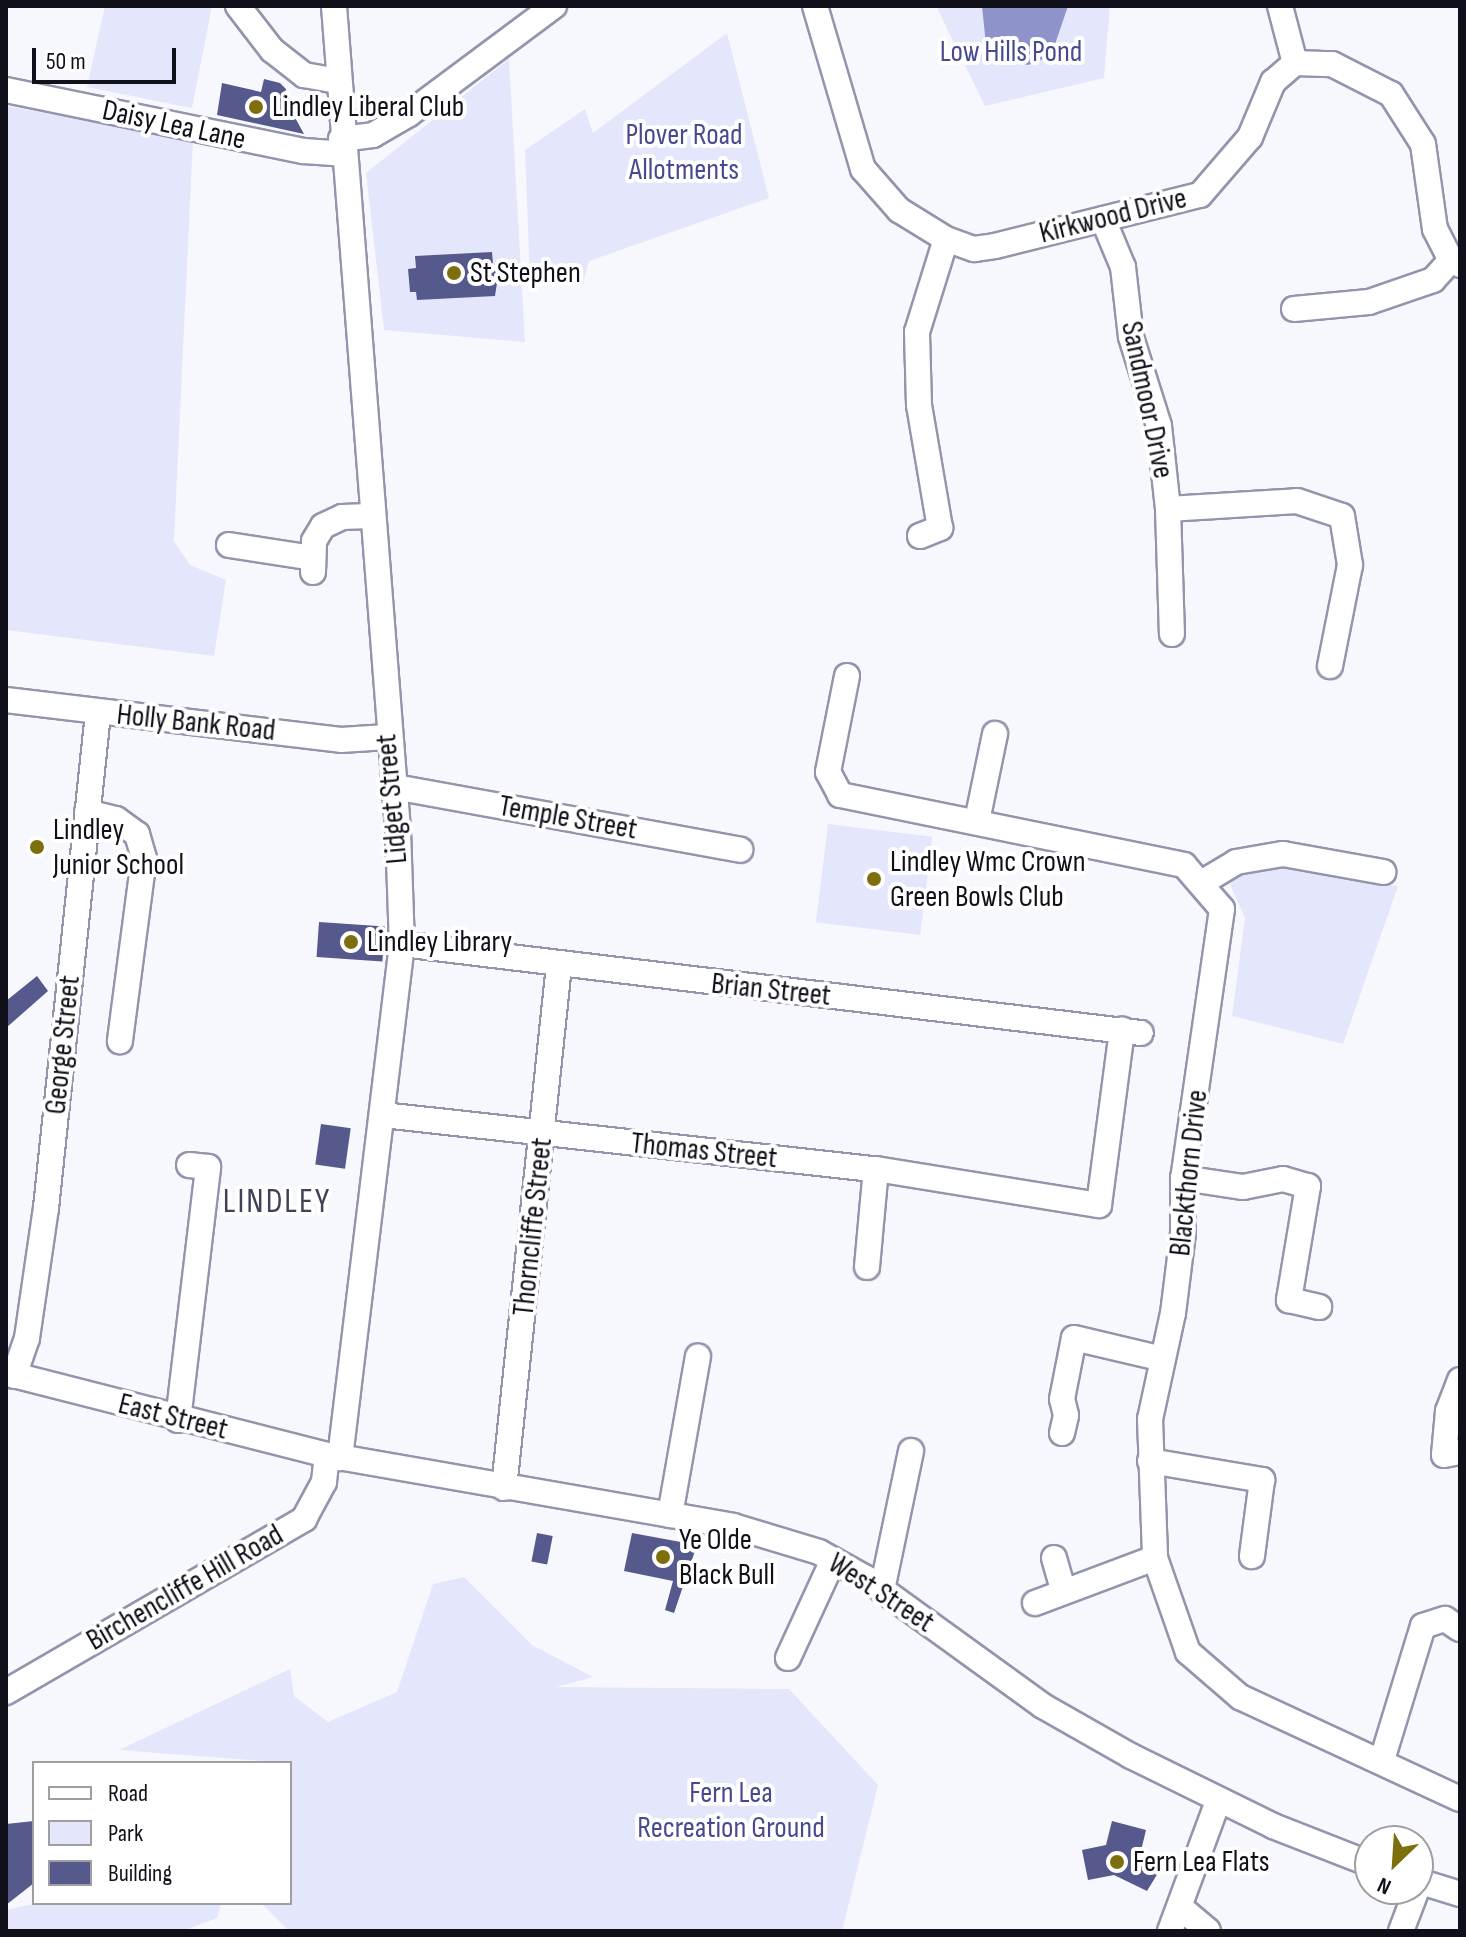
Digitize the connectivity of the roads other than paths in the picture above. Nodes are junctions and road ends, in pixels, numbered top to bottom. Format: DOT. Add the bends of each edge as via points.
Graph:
graph roads {
  1 [pos="238,6"];
  2 [pos="334,6"];
  3 [pos="554,6"];
  4 [pos="815,6"];
  5 [pos="1280,6"];
  6 [pos="1295,63"];
  7 [pos="338,81"];
  8 [pos="6,90"];
  9 [pos="342,146"];
  10 [pos="1103,219"];
  11 [pos="946,239"];
  12 [pos="1456,262"];
  13 [pos="1294,309"];
  14 [pos="1168,509"];
  15 [pos="370,516"];
  16 [pos="941,530"];
  17 [pos="229,545"];
  18 [pos="1172,634"];
  19 [pos="1330,666"];
  20 [pos="847,676"];
  21 [pos="6,700"];
  22 [pos="98,712"];
  23 [pos="995,734"];
  24 [pos="387,737"];
  25 [pos="395,787"];
  26 [pos="87,812"];
  27 [pos="977,821"];
  28 [pos="740,850"];
  29 [pos="1383,872"];
  30 [pos="1203,882"];
  31 [pos="402,944"];
  32 [pos="559,966"];
  33 [pos="120,1041"];
  34 [pos="383,1115"];
  35 [pos="543,1135"];
  36 [pos="189,1165"];
  37 [pos="876,1169"];
  38 [pos="1183,1178"];
  39 [pos="1079,1200"];
  40 [pos="867,1267"];
  41 [pos="1319,1307"];
  42 [pos="698,1356"];
  43 [pos="1163,1359"];
  44 [pos="10,1375"];
  45 [pos="1460,1380"];
  46 [pos="178,1420"];
  47 [pos="1062,1433"];
  48 [pos="911,1451"];
  49 [pos="1460,1452"];
  50 [pos="334,1457"];
  51 [pos="1150,1461"];
  52 [pos="504,1488"];
  53 [pos="670,1515"];
  54 [pos="1252,1556"];
  55 [pos="1054,1558"];
  56 [pos="1155,1558"];
  57 [pos="833,1560"];
  58 [pos="882,1590"];
  59 [pos="1063,1590"];
  60 [pos="1035,1603"];
  61 [pos="1460,1629"];
  62 [pos="788,1658"];
  63 [pos="6,1692"];
  64 [pos="1382,1760"];
  65 [pos="1460,1799"];
  66 [pos="1218,1801"];
  67 [pos="1354,1857"];
  68 [pos="1434,1888"];
  69 [pos="1460,1894"];
  70 [pos="1410,1905"];
  71 [pos="1181,1908"];
  72 [pos="1170,1931"];
  73 [pos="1208,1931"];
  74 [pos="1401,1931"];
  1 -- 7 [label="street" via="272,50 304,75"];
  2 -- 7 [label="street, Lidget Street"];
  3 -- 9 [label="street, Daisy Lea Lane" via="409,114"];
  4 -- 11 [label="street, Kirkwood Drive" via="863,169 899,210"];
  5 -- 6 [label="street"];
  6 -- 10 [label="street, Kirkwood Drive" via="1273,82 1250,137 1200,195"];
  6 -- 12 [label="street" via="1332,64 1391,94 1423,144 1435,229"];
  7 -- 9 [label="street, Lidget Street"];
  8 -- 9 [label="street, Daisy Lea Lane" via="304,151"];
  9 -- 15 [label="street, Lidget Street"];
  10 -- 11 [label="street, Kirkwood Drive" via="974,249"];
  10 -- 14 [label="street, Sandmoor Drive" via="1123,267 1131,337 1159,426"];
  11 -- 16 [label="street" via="917,332 919,405"];
  12 -- 13 [label="street" via="1433,280 1369,302"];
  14 -- 18 [label="street, Sandmoor Drive"];
  14 -- 19 [label="street" via="1297,501 1342,516 1350,565"];
  15 -- 17 [label="street" via="342,517 323,526 314,541 313,565"];
  15 -- 24 [label="street, Lidget Street"];
  20 -- 27 [label="street" via="828,772 834,790 850,799"];
  21 -- 22 [label="street, Holly Bank Road"];
  22 -- 24 [label="street, Holly Bank Road" via="341,740"];
  22 -- 26 [label="street, George Street"];
  23 -- 27 [label="street"];
  24 -- 25 [label="street, Lidget Street"];
  25 -- 28 [label="street, Temple Street"];
  25 -- 31 [label="street, Lidget Street"];
  26 -- 33 [label="street" via="116,819 137,834 144,858"];
  26 -- 44 [label="street, George Street" via="46,1208 27,1338"];
  27 -- 30 [label="street" via="1184,865"];
  29 -- 30 [label="street" via="1283,854 1236,862"];
  30 -- 38 [label="street, Blackthorn Drive" via="1222,909"];
  31 -- 32 [label="street, Brian Street"];
  31 -- 34 [label="street, Lidget Street"];
  32 -- 35 [label="street, Thorncliffe Street"];
  32 -- 39 [label="street, Brian Street" via="1132,1032 1099,1205"];
  34 -- 35 [label="street, Thomas Street"];
  34 -- 50 [label="street, Lidget Street"];
  35 -- 37 [label="street, Thomas Street"];
  35 -- 52 [label="street, Thorncliffe Street"];
  36 -- 46 [label="street" via="208,1167"];
  37 -- 39 [label="street, Thomas Street"];
  37 -- 40 [label="street"];
  38 -- 41 [label="street" via="1243,1187 1283,1179 1308,1186 1289,1300"];
  38 -- 43 [label="street, Blackthorn Drive" via="1183,1233"];
  42 -- 53 [label="street"];
  43 -- 47 [label="street" via="1074,1338 1062,1399"];
  43 -- 51 [label="street, Blackthorn Drive" via="1150,1419"];
  44 -- 46 [label="street, East Street"];
  45 -- 49 [label="street" via="1448,1411 1444,1455"];
  46 -- 50 [label="street, East Street"];
  48 -- 58 [label="street"];
  50 -- 52 [label="street, West Street"];
  50 -- 63 [label="street, Birchencliffe Hill Road" via="304,1519"];
  51 -- 54 [label="street" via="1262,1480"];
  51 -- 56 [label="street, Blackthorn Drive"];
  52 -- 53 [label="street, West Street"];
  53 -- 57 [label="street, West Street" via="733,1526"];
  55 -- 59 [label="street"];
  56 -- 59 [label="street"];
  56 -- 64 [label="street, Blackthorn Drive" via="1188,1652 1240,1697"];
  57 -- 58 [label="street, West Street"];
  57 -- 62 [label="street"];
  58 -- 66 [label="street, West Street" via="1043,1706"];
  59 -- 60 [label="street"];
  61 -- 64 [label="street" via="1445,1619 1423,1626"];
  64 -- 65 [label="street, Blackthorn Drive"];
  66 -- 67 [label="street, West Street"];
  66 -- 71 [label="street"];
  68 -- 69 [label="street"];
  70 -- 74 [label="street"];
  71 -- 72 [label="street"];
  71 -- 73 [label="street"];
}
